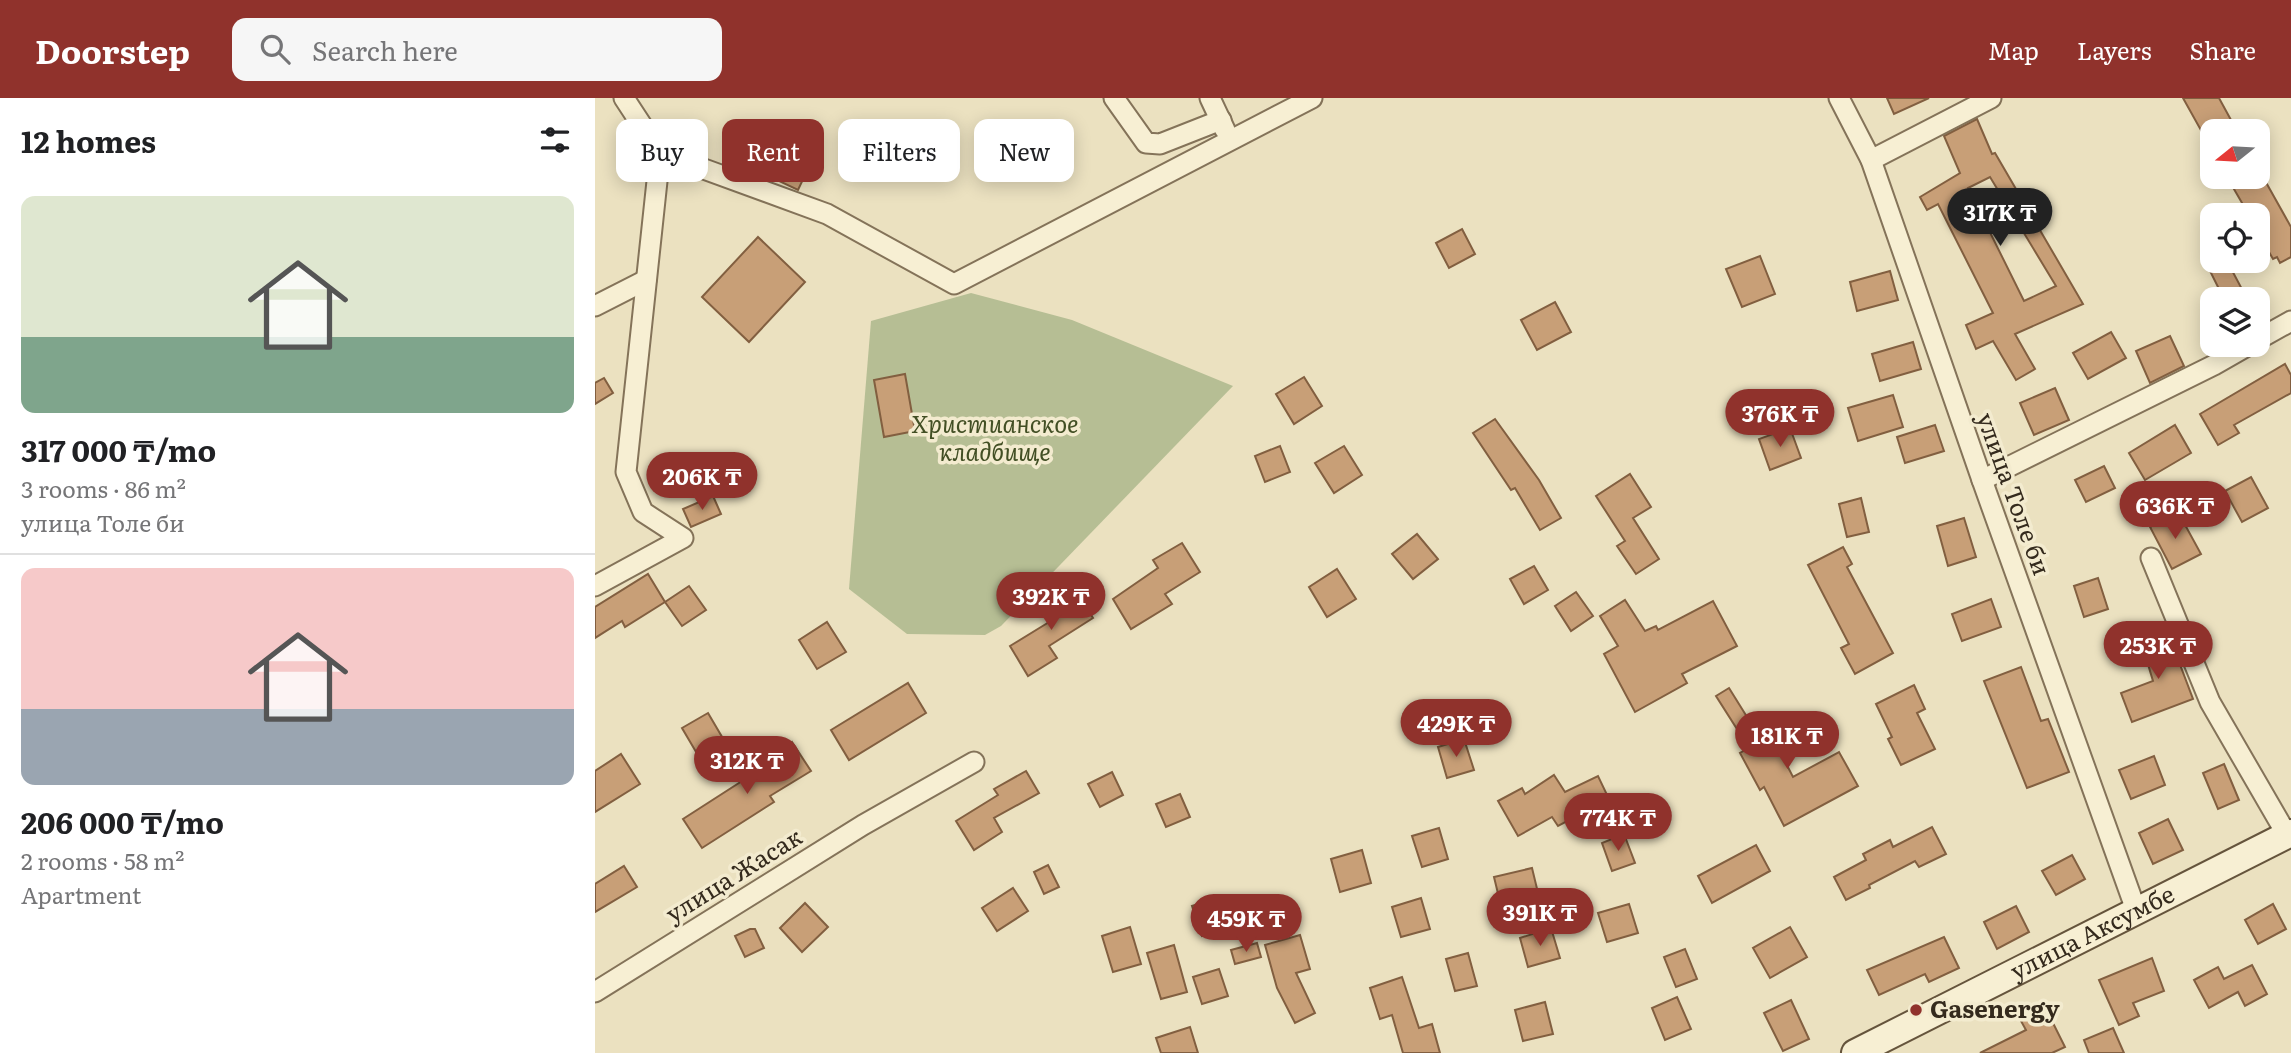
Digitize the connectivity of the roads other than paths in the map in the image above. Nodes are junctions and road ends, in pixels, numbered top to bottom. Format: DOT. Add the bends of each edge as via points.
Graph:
graph roads {
  1 [pos="624,98"];
  2 [pos="1114,98"];
  3 [pos="1210,98"];
  4 [pos="1312,98"];
  5 [pos="1839,98"];
  6 [pos="1991,98"];
  7 [pos="638,119"];
  8 [pos="1221,120"];
  9 [pos="1230,140"];
  10 [pos="1871,160"];
  11 [pos="708,171"];
  12 [pos="657,182"];
  13 [pos="646,280"];
  14 [pos="595,306"];
  15 [pos="2291,321"];
  16 [pos="2270,333"];
  17 [pos="2228,357"];
  18 [pos="1982,480"];
  19 [pos="2151,558"];
  20 [pos="595,586"];
  21 [pos="974,762"];
  22 [pos="2289,834"];
  23 [pos="2136,910"];
  24 [pos="595,992"];
  25 [pos="1855,1053"];
  1 -- 7 [label="street"];
  2 -- 8 [label="street" via="1146,143 1160,144"];
  3 -- 8 [label="street"];
  4 -- 9 [label="street"];
  5 -- 10 [label="street, улица Толе би"];
  6 -- 10 [label="street"];
  8 -- 9 [label="street"];
  9 -- 11 [label="street" via="954,285 827,214"];
  10 -- 18 [label="street, улица Толе би"];
  12 -- 13 [label="street"];
  13 -- 14 [label="street"];
  13 -- 20 [label="street" via="626,472 643,512 683,538"];
  15 -- 16 [label="street"];
  17 -- 18 [label="street"];
  18 -- 23 [label="street, улица Толе би"];
  19 -- 22 [label="street" via="2210,702"];
  21 -- 24 [label="street, улица Жасак" via="863,825"];
  22 -- 23 [label="main road, улица Аксумбе"];
  23 -- 25 [label="main road, улица Аксумбе"];
}
